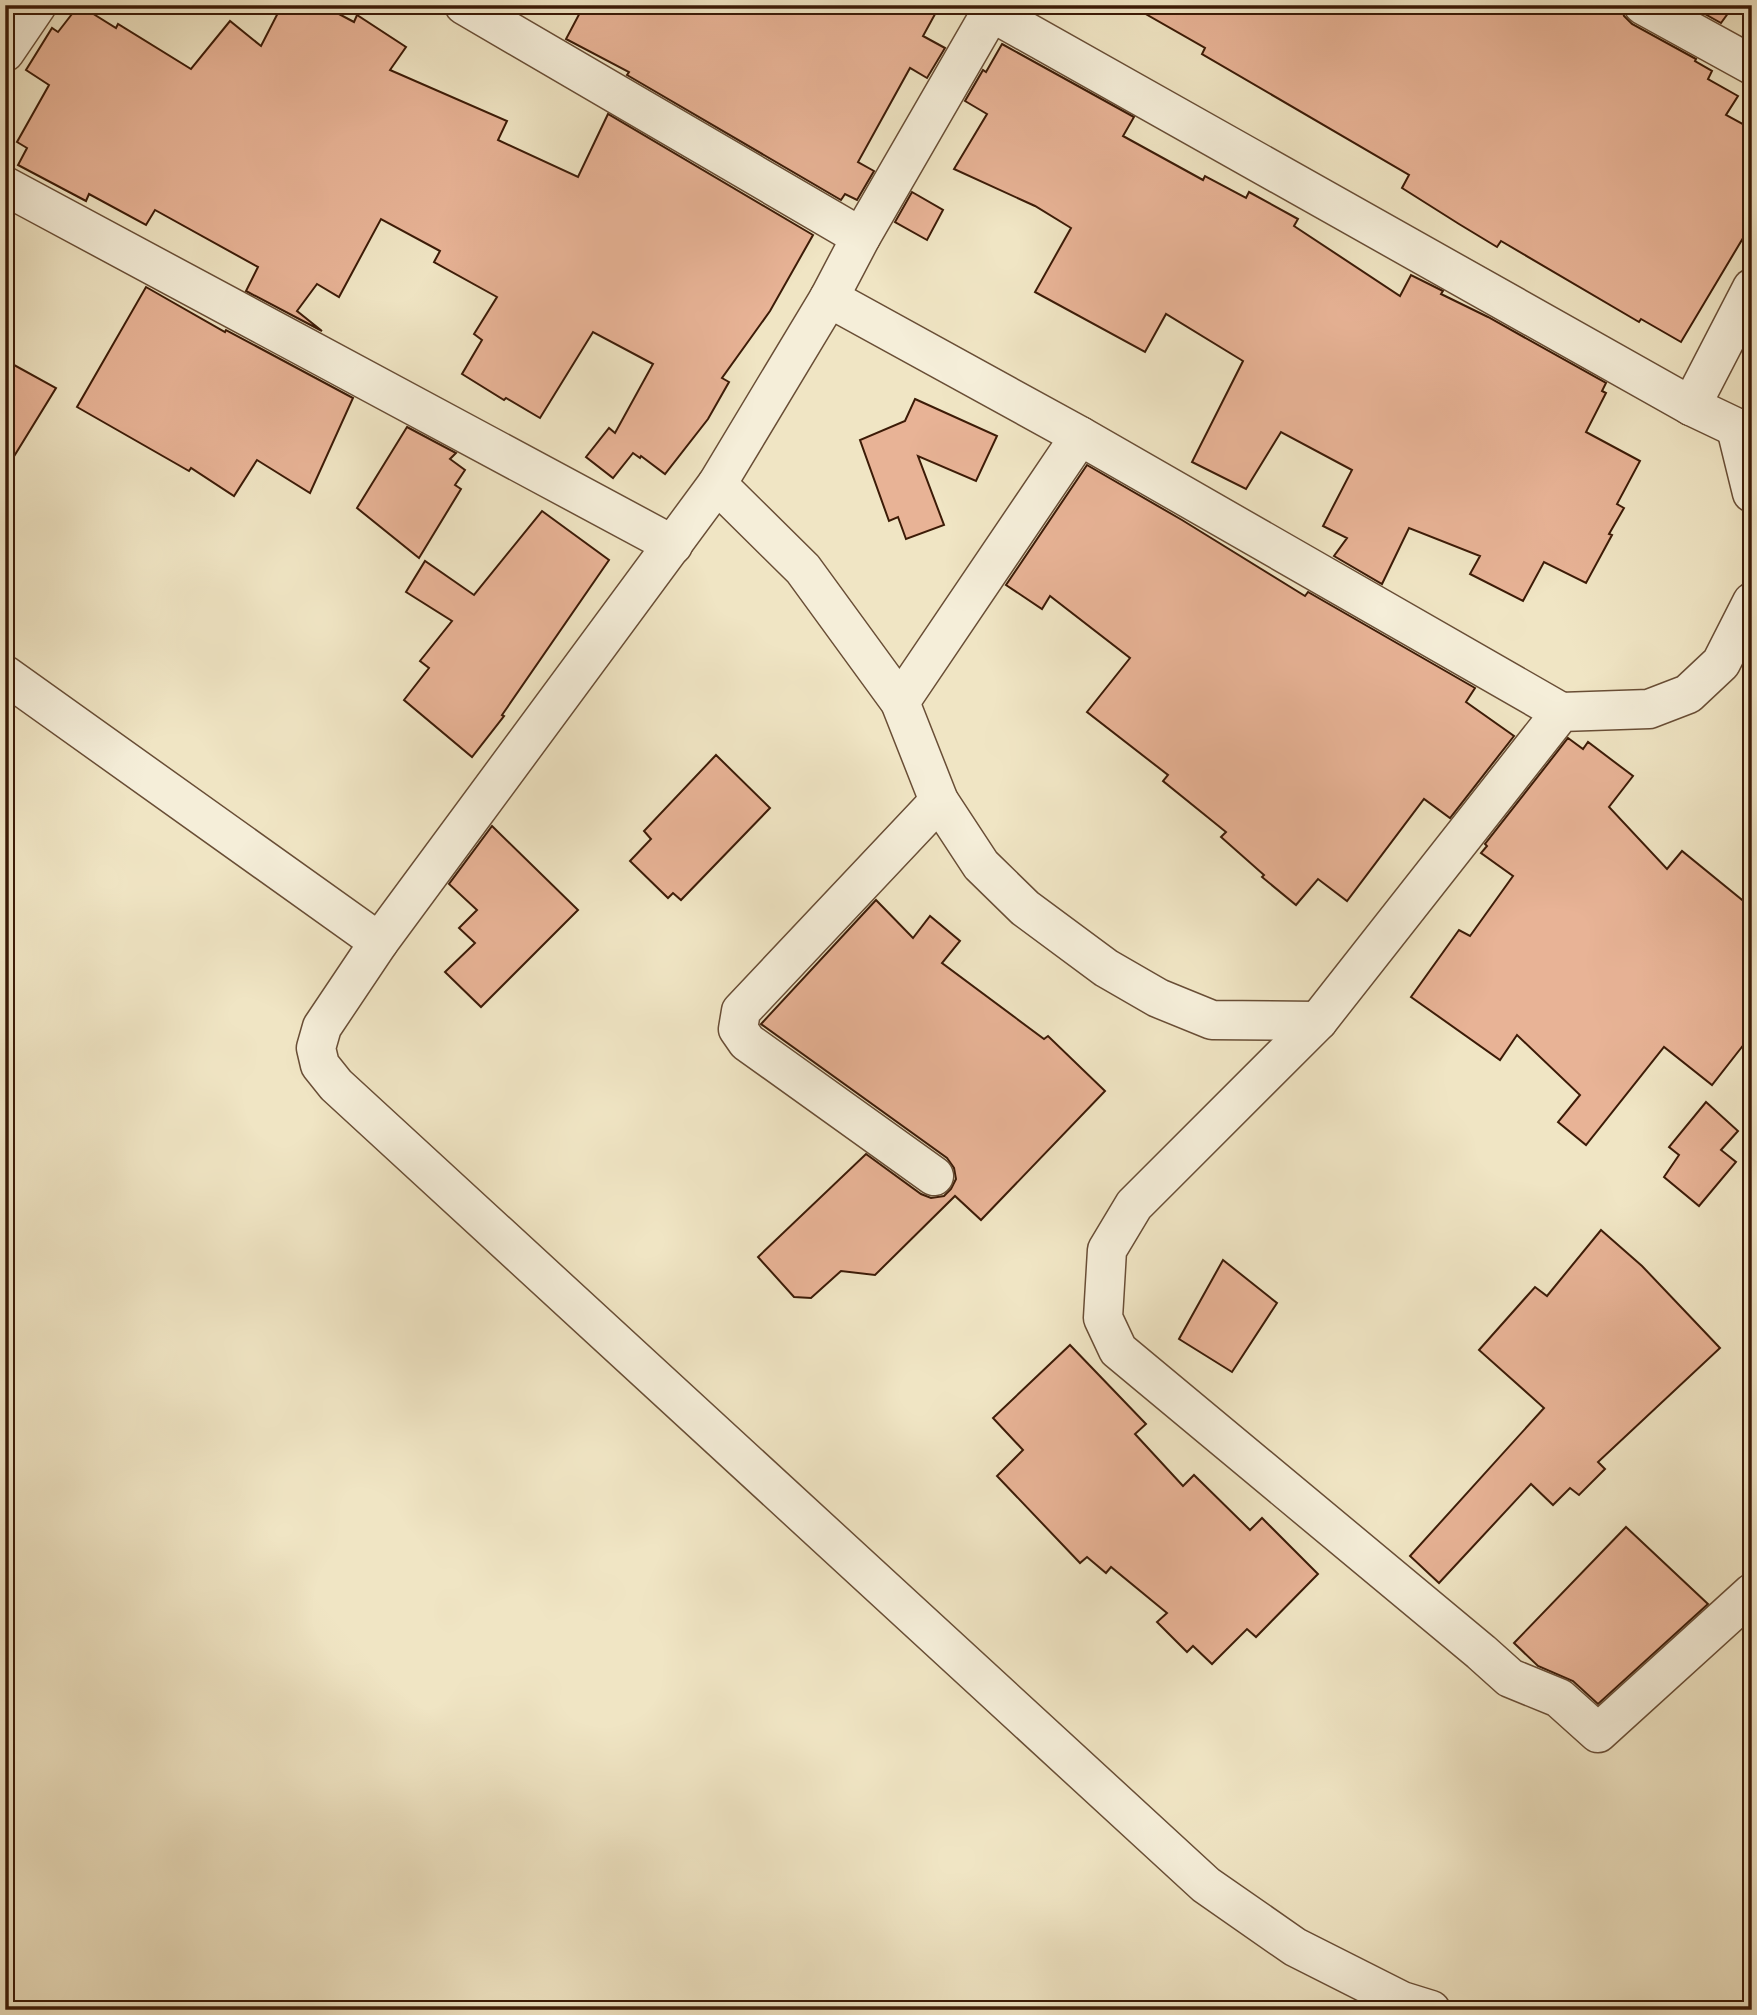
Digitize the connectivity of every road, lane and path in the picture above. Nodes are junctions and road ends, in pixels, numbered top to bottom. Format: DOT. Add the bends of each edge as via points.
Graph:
graph roads {
  1 [pos="37,5"];
  2 [pos="464,5"];
  3 [pos="1643,5"];
  4 [pos="993,9"];
  5 [pos="5,52"];
  6 [pos="1752,65"];
  7 [pos="5,186"];
  8 [pos="861,237"];
  9 [pos="1752,288"];
  10 [pos="829,298"];
  11 [pos="1690,406"];
  12 [pos="1744,432"];
  13 [pos="1080,436"];
  14 [pos="717,484"];
  15 [pos="1752,493"];
  16 [pos="673,545"];
  17 [pos="1752,602"];
  18 [pos="5,675"];
  19 [pos="900,702"];
  20 [pos="1561,712"];
  21 [pos="939,801"];
  22 [pos="379,942"];
  23 [pos="1318,1021"];
  24 [pos="934,1176"];
  25 [pos="1752,1593"];
  26 [pos="1431,2010"];
  1 -- 5 [label="street"];
  2 -- 8 [label="street"];
  3 -- 6 [label="street"];
  4 -- 8 [label="street"];
  4 -- 11 [label="street"];
  7 -- 16 [label="street"];
  8 -- 10 [label="street"];
  9 -- 11 [label="street"];
  10 -- 13 [label="street"];
  10 -- 14 [label="street"];
  11 -- 12 [label="street"];
  12 -- 15 [label="street"];
  13 -- 19 [label="street"];
  13 -- 20 [label="street"];
  14 -- 16 [label="street"];
  14 -- 19 [label="street" via="803,569"];
  16 -- 22 [label="street"];
  17 -- 20 [label="street" via="1721,663 1688,694 1649,709"];
  18 -- 22 [label="street"];
  19 -- 21 [label="street"];
  20 -- 23 [label="street"];
  21 -- 23 [label="street" via="981,865 1025,908 1106,968 1158,998 1212,1020"];
  21 -- 24 [label="street" via="741,1011 738,1029 747,1042"];
  22 -- 26 [label="street" via="322,1027 316,1048 320,1065 336,1085 1206,1885 1294,1947 1402,2001"];
  23 -- 25 [label="street" via="1134,1206 1107,1250 1103,1318 1118,1350 1510,1678 1559,1698 1598,1733"];
}
